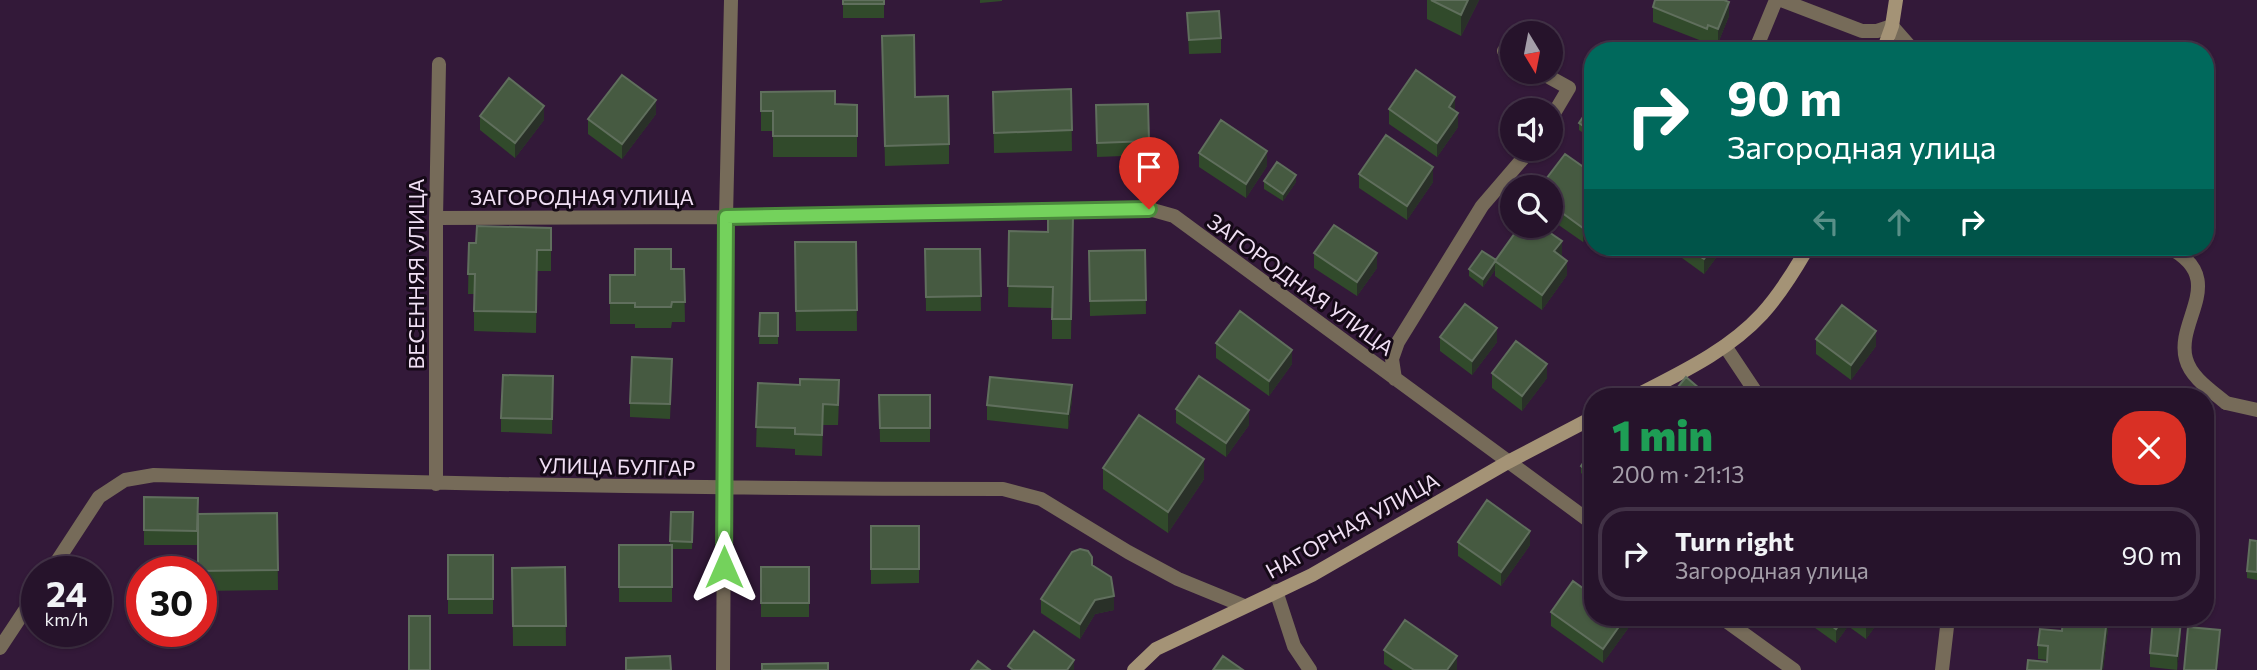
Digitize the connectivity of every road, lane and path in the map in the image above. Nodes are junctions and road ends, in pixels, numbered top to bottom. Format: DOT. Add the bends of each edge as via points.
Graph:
graph roads {
  1 [pos="731,0"];
  2 [pos="1778,0"];
  3 [pos="1896,0"];
  4 [pos="1892,26"];
  5 [pos="1759,42"];
  6 [pos="1886,42"];
  7 [pos="1906,42"];
  8 [pos="439,64"];
  9 [pos="1562,84"];
  10 [pos="1563,98"];
  11 [pos="1521,161"];
  12 [pos="726,217"];
  13 [pos="436,218"];
  14 [pos="1803,256"];
  15 [pos="2186,256"];
  16 [pos="1725,346"];
  17 [pos="1395,379"];
  18 [pos="1651,388"];
  19 [pos="1753,388"];
  20 [pos="2209,388"];
  21 [pos="2214,392"];
  22 [pos="2257,410"];
  23 [pos="1584,422"];
  24 [pos="1508,462"];
  25 [pos="436,484"];
  26 [pos="724,489"];
  27 [pos="1584,517"];
  28 [pos="60,556"];
  29 [pos="1276,592"];
  30 [pos="1244,606"];
  31 [pos="21,616"];
  32 [pos="1733,626"];
  33 [pos="1947,626"];
  34 [pos="0,648"];
  35 [pos="723,670"];
  36 [pos="1134,670"];
  37 [pos="1310,670"];
  38 [pos="1794,670"];
  39 [pos="1942,670"];
  1 -- 12 [label="street"];
  2 -- 4 [label="street" via="1862,31"];
  2 -- 5 [label="street"];
  3 -- 4 [label="street"];
  4 -- 6 [label="street"];
  4 -- 7 [label="street"];
  8 -- 13 [label="street, ВЕСЕННЯЯ УЛИЦА"];
  9 -- 10 [label="street" via="1569,88"];
  11 -- 17 [label="street" via="1482,206 1398,342 1392,359"];
  12 -- 13 [label="street, ЗАГОРОДНАЯ УЛИЦА"];
  12 -- 17 [label="street, ЗАГОРОДНАЯ УЛИЦА" via="1149,209 1174,216"];
  12 -- 26 [label="street"];
  13 -- 25 [label="street, ВЕСЕННЯЯ УЛИЦА"];
  14 -- 16 [label="street" via="1762,314"];
  15 -- 20 [label="street" via="2197,279 2186,358 2194,375"];
  16 -- 18 [label="street"];
  16 -- 19 [label="street"];
  17 -- 24 [label="street, ЗАГОРОДНАЯ УЛИЦА"];
  21 -- 22 [label="street" via="2226,403"];
  23 -- 24 [label="street, НАГОРНАЯ УЛИЦА"];
  24 -- 27 [label="street, ЗАГОРОДНАЯ УЛИЦА"];
  24 -- 29 [label="street, НАГОРНАЯ УЛИЦА" via="1312,576"];
  25 -- 26 [label="street, УЛИЦА БУЛГАР"];
  25 -- 28 [label="street, УЛИЦА БУЛГАР" via="154,475 125,480 99,497"];
  26 -- 30 [label="street, УЛИЦА БУЛГАР" via="1003,489 1041,499 1178,579"];
  26 -- 35 [label="street"];
  29 -- 30 [label="street, НАГОРНАЯ УЛИЦА"];
  29 -- 37 [label="street" via="1294,646"];
  30 -- 36 [label="street, НАГОРНАЯ УЛИЦА" via="1156,649"];
  31 -- 34 [label="street"];
  32 -- 38 [label="street"];
  33 -- 39 [label="street"];
}
